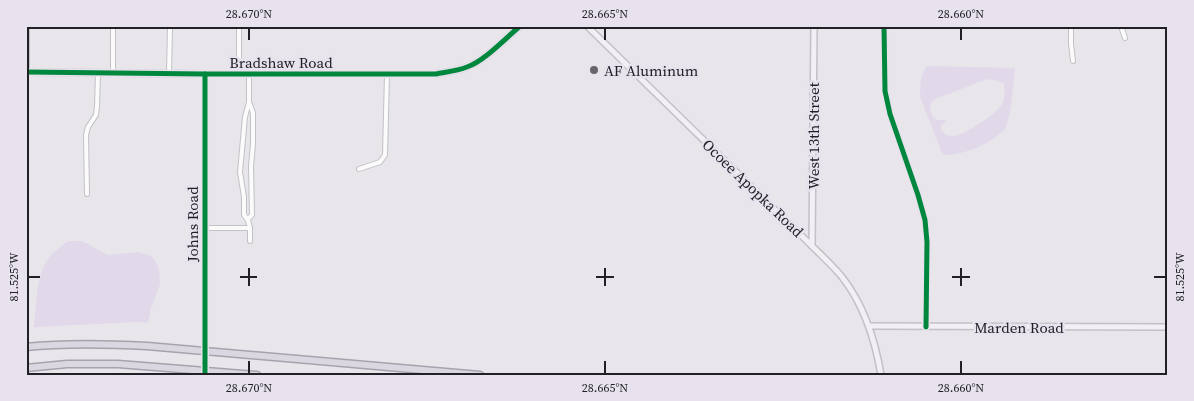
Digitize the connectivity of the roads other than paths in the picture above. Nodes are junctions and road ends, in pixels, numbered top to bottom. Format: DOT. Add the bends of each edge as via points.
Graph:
graph roads {
  1 [pos="27,26"];
  2 [pos="113,26"];
  3 [pos="170,26"];
  4 [pos="239,26"];
  5 [pos="520,26"];
  6 [pos="586,26"];
  7 [pos="814,26"];
  8 [pos="884,26"];
  9 [pos="1071,26"];
  10 [pos="1121,26"];
  11 [pos="1125,38"];
  12 [pos="1073,61"];
  13 [pos="27,72"];
  14 [pos="98,72"];
  15 [pos="113,73"];
  16 [pos="169,74"];
  17 [pos="205,74"];
  18 [pos="239,74"];
  19 [pos="250,74"];
  20 [pos="387,74"];
  21 [pos="249,102"];
  22 [pos="359,169"];
  23 [pos="87,194"];
  24 [pos="248,219"];
  25 [pos="205,228"];
  26 [pos="250,228"];
  27 [pos="250,241"];
  28 [pos="812,246"];
  29 [pos="870,326"];
  30 [pos="926,327"];
  31 [pos="1168,327"];
  32 [pos="26,347"];
  33 [pos="26,368"];
  34 [pos="205,375"];
  35 [pos="257,375"];
  36 [pos="480,375"];
  37 [pos="881,375"];
  1 -- 13 [label="street"];
  2 -- 15 [label="street"];
  3 -- 16 [label="street"];
  4 -- 18 [label="street"];
  5 -- 20 [label="street, Bradshaw Road" via="468,67 436,74"];
  6 -- 28 [label="street, Ocoee Apopka Road"];
  7 -- 28 [label="street, West 13th Street"];
  8 -- 30 [label="street" via="885,91 925,220"];
  9 -- 12 [label="street"];
  10 -- 11 [label="street"];
  13 -- 14 [label="street, Bradshaw Road"];
  14 -- 15 [label="street, Bradshaw Road"];
  14 -- 23 [label="street" via="96,114 86,135"];
  15 -- 16 [label="street, Bradshaw Road"];
  16 -- 17 [label="street, Bradshaw Road"];
  17 -- 18 [label="street, Bradshaw Road"];
  17 -- 25 [label="street, Johns Road"];
  18 -- 19 [label="street, Bradshaw Road"];
  19 -- 20 [label="street, Bradshaw Road"];
  19 -- 21 [label="street"];
  20 -- 22 [label="street" via="385,155 380,162"];
  21 -- 24 [label="street" via="253,113 253,144 252,215"];
  21 -- 24 [label="street" via="240,172 244,215"];
  24 -- 26 [label="street"];
  25 -- 26 [label="street"];
  25 -- 34 [label="street, Johns Road, bridge"];
  26 -- 27 [label="street"];
  28 -- 29 [label="street, Ocoee Apopka Road" via="843,278"];
  29 -- 30 [label="street, Marden Road"];
  29 -- 37 [label="street, Ocoee Apopka Road"];
  30 -- 31 [label="street, Marden Road"];
  32 -- 36 [label="highway" via="147,346"];
  33 -- 35 [label="highway" via="118,364"];
}
